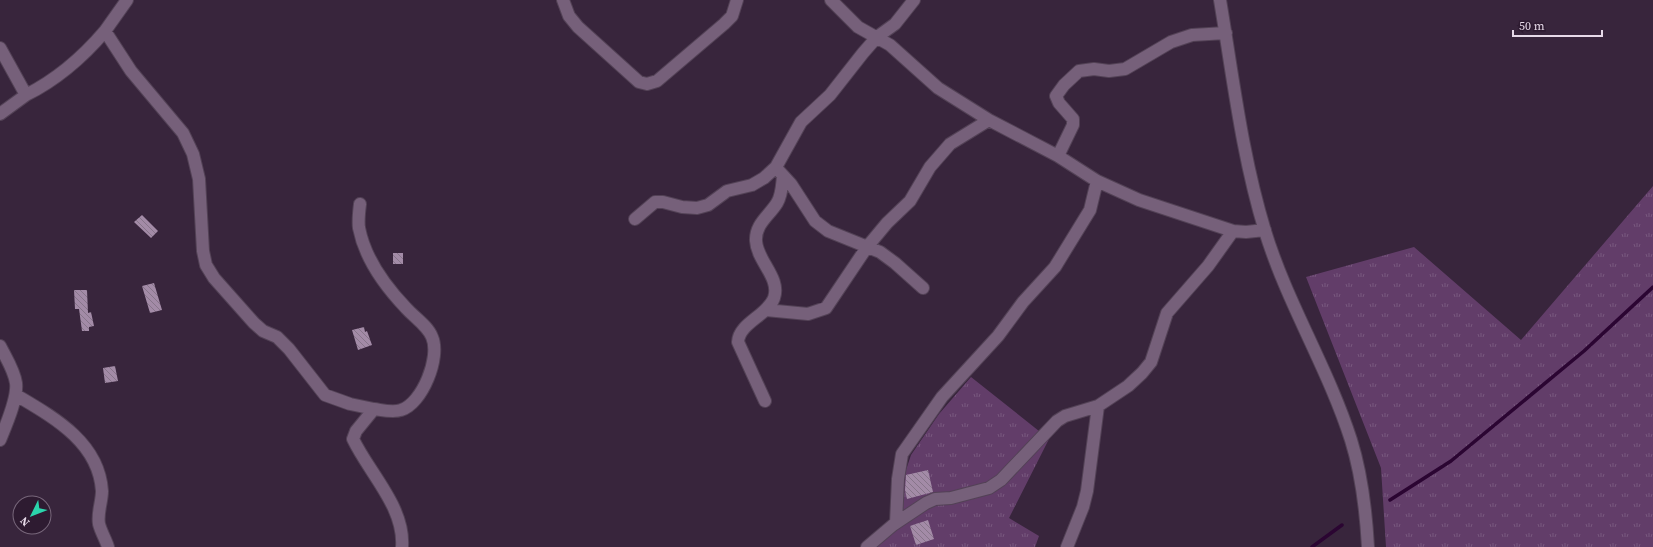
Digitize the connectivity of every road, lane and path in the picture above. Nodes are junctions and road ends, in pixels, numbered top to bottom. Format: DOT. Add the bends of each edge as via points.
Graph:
graph roads {
  1 [pos="127,0"];
  2 [pos="563,0"];
  3 [pos="737,0"];
  4 [pos="831,0"];
  5 [pos="914,0"];
  6 [pos="1220,0"];
  7 [pos="105,32"];
  8 [pos="1226,33"];
  9 [pos="877,37"];
  10 [pos="0,48"];
  11 [pos="26,95"];
  12 [pos="0,114"];
  13 [pos="989,120"];
  14 [pos="1058,156"];
  15 [pos="780,172"];
  16 [pos="1097,181"];
  17 [pos="360,204"];
  18 [pos="635,219"];
  19 [pos="1234,230"];
  20 [pos="1265,230"];
  21 [pos="868,247"];
  22 [pos="923,288"];
  23 [pos="766,310"];
  24 [pos="0,346"];
  25 [pos="16,395"];
  26 [pos="765,401"];
  27 [pos="1098,406"];
  28 [pos="374,409"];
  29 [pos="0,440"];
  30 [pos="896,524"];
  31 [pos="108,547"];
  32 [pos="402,547"];
  33 [pos="867,547"];
  34 [pos="1067,547"];
  35 [pos="1368,547"];
  1 -- 7 [label="street"];
  2 -- 3 [label="street" via="569,16 578,27 639,82 647,84 657,81 724,24 732,16"];
  4 -- 9 [label="street" via="858,27"];
  5 -- 9 [label="street" via="895,24"];
  6 -- 8 [label="street"];
  7 -- 11 [label="street" via="73,65 44,87"];
  7 -- 28 [label="street" via="131,71 184,133 193,154 199,179 206,266 214,278 254,323 289,349 325,395"];
  8 -- 14 [label="street" via="1192,35 1171,42 1125,69 1079,71 1056,96 1073,119 1073,125"];
  8 -- 20 [label="street" via="1239,121"];
  9 -- 13 [label="street" via="890,45 938,88"];
  9 -- 15 [label="street" via="837,88 801,122"];
  10 -- 11 [label="street"];
  11 -- 12 [label="street"];
  13 -- 14 [label="street"];
  13 -- 21 [label="street" via="950,144 930,167 910,201 887,223"];
  14 -- 16 [label="street"];
  15 -- 18 [label="street" via="752,185 728,192 708,205 697,208 655,202"];
  15 -- 21 [label="street" via="815,221 828,231"];
  15 -- 23 [label="street" via="778,201 756,232 760,257 775,286 774,298"];
  16 -- 19 [label="street" via="1139,200"];
  16 -- 30 [label="street" via="1090,210 1055,267 1023,302 998,336 942,396 902,454"];
  17 -- 28 [label="street" via="359,227 365,248 389,289 433,338 436,354 426,382 408,406 396,411"];
  19 -- 20 [label="street"];
  19 -- 27 [label="street" via="1208,266 1168,313 1150,362 1142,373"];
  20 -- 35 [label="street" via="1351,441 1362,492"];
  21 -- 22 [label="street" via="895,262"];
  21 -- 23 [label="street" via="826,308 808,314"];
  23 -- 26 [label="street" via="738,336 738,342"];
  24 -- 25 [label="street" via="12,368"];
  25 -- 29 [label="street"];
  25 -- 31 [label="street" via="59,421 70,430 90,455 100,478 102,491 99,525"];
  27 -- 30 [label="street" via="1057,421 1001,480 989,488 951,498 935,499"];
  27 -- 34 [label="street" via="1087,491"];
  28 -- 32 [label="street" via="356,431 353,439 394,509"];
  30 -- 33 [label="street"];
}
